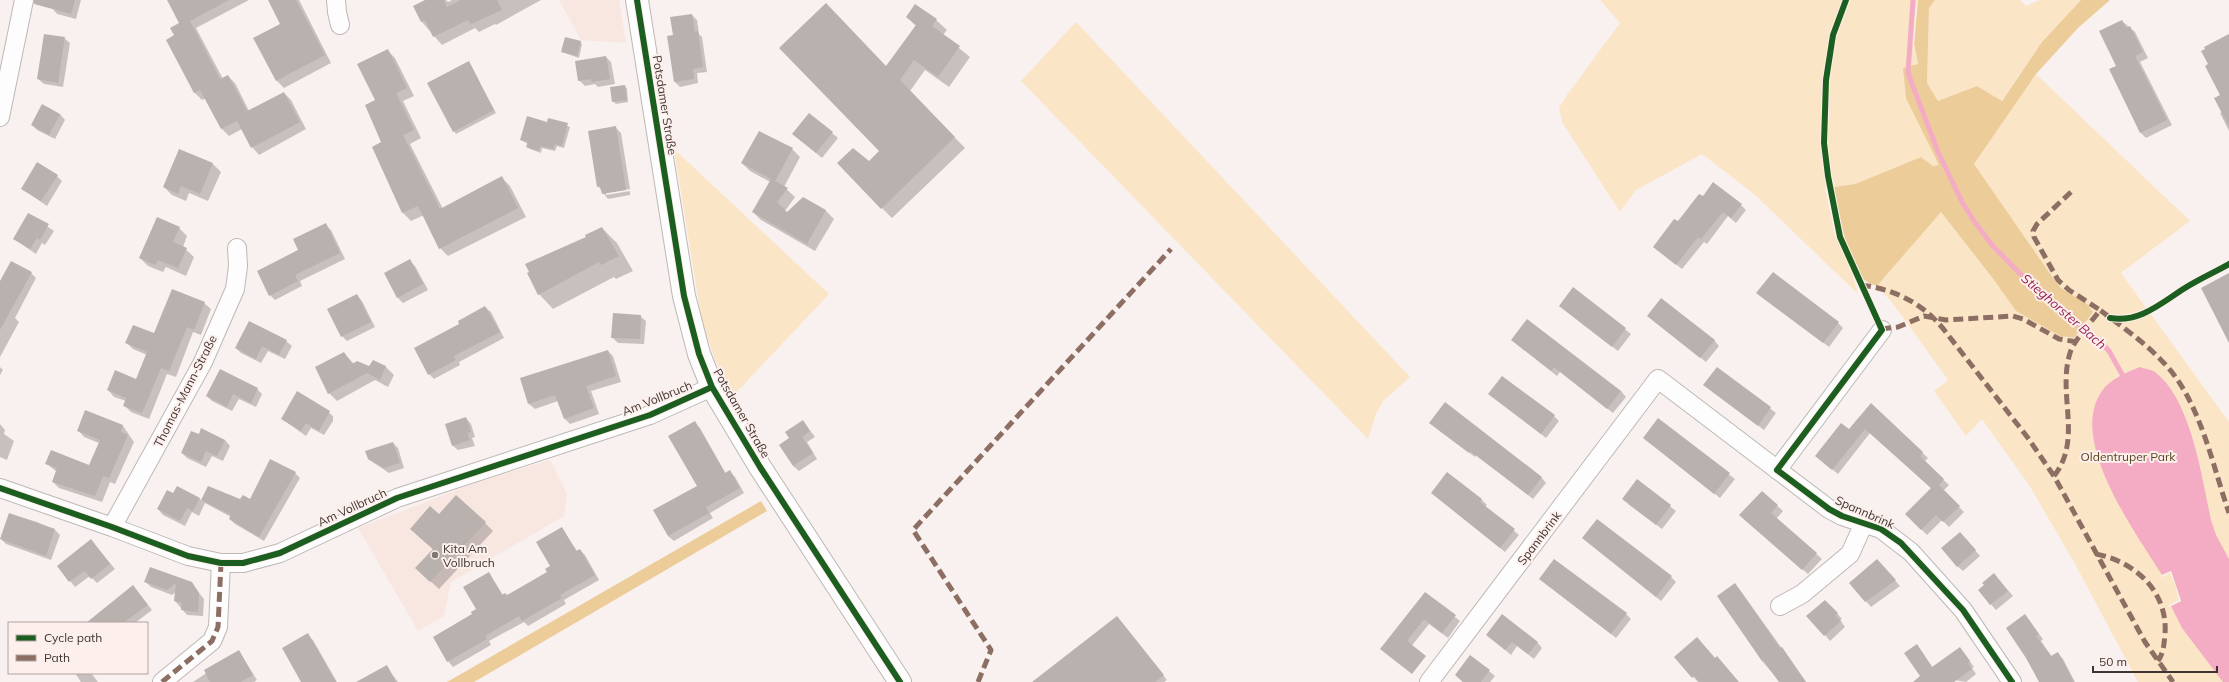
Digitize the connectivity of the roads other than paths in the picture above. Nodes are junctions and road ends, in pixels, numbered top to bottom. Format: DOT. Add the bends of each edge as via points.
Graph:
graph roads {
  1 [pos="24,0"];
  2 [pos="336,0"];
  3 [pos="637,0"];
  4 [pos="340,25"];
  5 [pos="0,117"];
  6 [pos="237,248"];
  7 [pos="1882,330"];
  8 [pos="712,387"];
  9 [pos="1777,470"];
  10 [pos="0,488"];
  11 [pos="1864,523"];
  12 [pos="112,527"];
  13 [pos="221,563"];
  14 [pos="1780,606"];
  15 [pos="2004,679"];
  16 [pos="162,682"];
  17 [pos="900,682"];
  18 [pos="1429,682"];
  1 -- 5 [label="street"];
  2 -- 4 [label="street"];
  3 -- 8 [label="street, Potsdamer Straße" via="686,304 699,354"];
  6 -- 12 [label="street, Thomas-Mann-Straße" via="235,289 206,356"];
  7 -- 9 [label="street"];
  8 -- 13 [label="street, Am Vollbruch" via="650,415 397,498 280,553 248,562"];
  8 -- 17 [label="street, Potsdamer Straße" via="760,467"];
  9 -- 11 [label="street, Spannbrink" via="1829,509"];
  9 -- 18 [label="street, Spannbrink" via="1658,379"];
  10 -- 12 [label="street, Am Vollbruch"];
  11 -- 14 [label="street, Spannbrink" via="1850,554 1802,594"];
  11 -- 15 [label="street, Spannbrink" via="1893,536 1911,552 1963,610"];
  12 -- 13 [label="street, Am Vollbruch" via="188,556"];
  13 -- 16 [label="street" via="218,627 212,641"];
}
